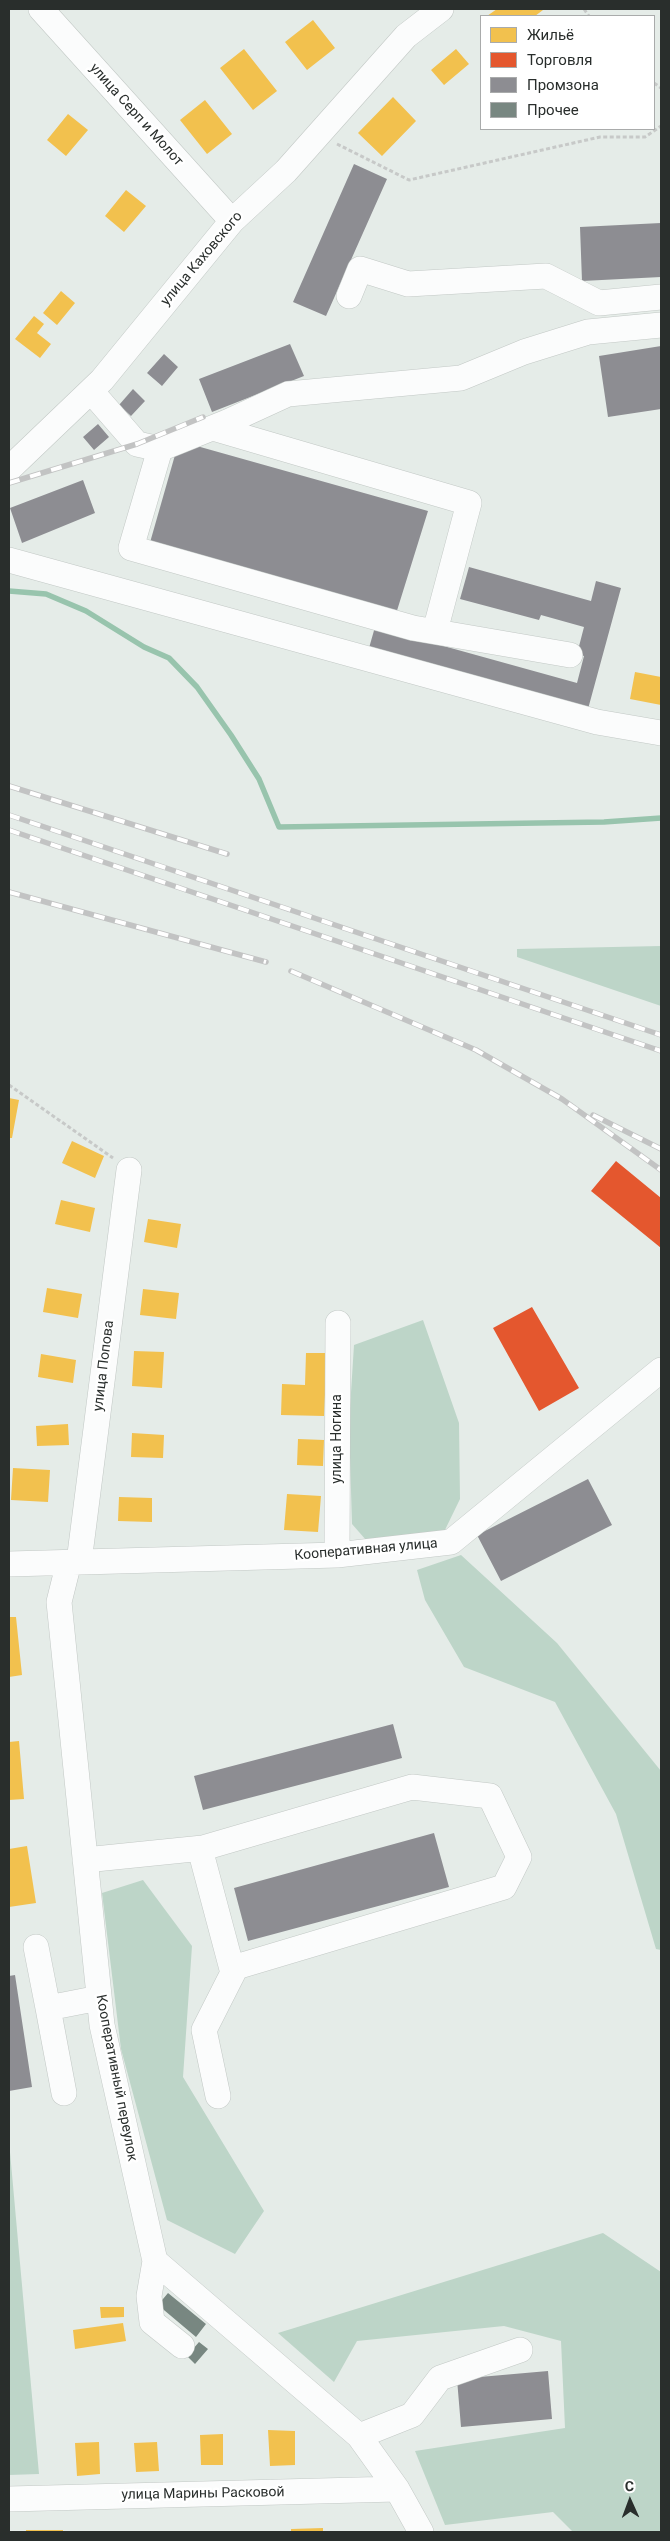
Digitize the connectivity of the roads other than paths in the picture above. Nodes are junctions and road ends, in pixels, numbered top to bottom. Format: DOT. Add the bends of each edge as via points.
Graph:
graph roads {
  1 [pos="41,9"];
  2 [pos="441,9"];
  3 [pos="232,221"];
  4 [pos="349,296"];
  5 [pos="661,297"];
  6 [pos="661,325"];
  7 [pos="91,391"];
  8 [pos="213,428"];
  9 [pos="160,449"];
  10 [pos="9,469"];
  11 [pos="9,560"];
  12 [pos="435,631"];
  13 [pos="570,655"];
  14 [pos="661,734"];
  15 [pos="129,1170"];
  16 [pos="338,1323"];
  17 [pos="661,1370"];
  18 [pos="337,1555"];
  19 [pos="74,1562"];
  20 [pos="9,1564"];
  21 [pos="200,1849"];
  22 [pos="85,1860"];
  23 [pos="36,1947"];
  24 [pos="233,1973"];
  25 [pos="99,1998"];
  26 [pos="48,2008"];
  27 [pos="64,2093"];
  28 [pos="218,2096"];
  29 [pos="155,2261"];
  30 [pos="182,2346"];
  31 [pos="520,2350"];
  32 [pos="359,2436"];
  33 [pos="397,2489"];
  34 [pos="9,2498"];
  35 [pos="422,2532"];
  1 -- 3 [label="street, улица Серп и Молот"];
  2 -- 3 [label="street, улица Каховского" via="406,36 286,172"];
  3 -- 7 [label="street, улица Каховского"];
  4 -- 5 [label="street" via="360,269 408,284 546,276 599,303"];
  6 -- 8 [label="street" via="588,332 524,352 461,378 288,394"];
  7 -- 9 [label="street" via="137,444"];
  7 -- 10 [label="street, улица Каховского"];
  8 -- 9 [label="street"];
  8 -- 12 [label="street" via="469,503"];
  9 -- 12 [label="street" via="131,548 414,628"];
  11 -- 14 [label="street" via="597,722"];
  12 -- 13 [label="street"];
  15 -- 19 [label="street, улица Попова"];
  16 -- 18 [label="street, улица Ногина"];
  17 -- 18 [label="street, Кооперативная улица" via="451,1542"];
  18 -- 19 [label="street, Кооперативная улица"];
  19 -- 20 [label="street, Кооперативная улица"];
  19 -- 22 [label="street, Кооперативный переулок" via="59,1602"];
  21 -- 22 [label="street"];
  21 -- 24 [label="street"];
  21 -- 24 [label="street" via="412,1787 490,1796 519,1857 504,1887 236,1967"];
  22 -- 25 [label="street, Кооперативный переулок"];
  23 -- 26 [label="street"];
  24 -- 28 [label="street" via="204,2030"];
  25 -- 26 [label="street"];
  25 -- 29 [label="street, Кооперативный переулок" via="102,2025"];
  26 -- 27 [label="street"];
  29 -- 30 [label="street" via="149,2296 152,2322"];
  29 -- 32 [label="street"];
  31 -- 32 [label="street" via="440,2378 412,2415"];
  32 -- 33 [label="street"];
  33 -- 34 [label="street, улица Марины Расковой"];
  33 -- 35 [label="street"];
}
